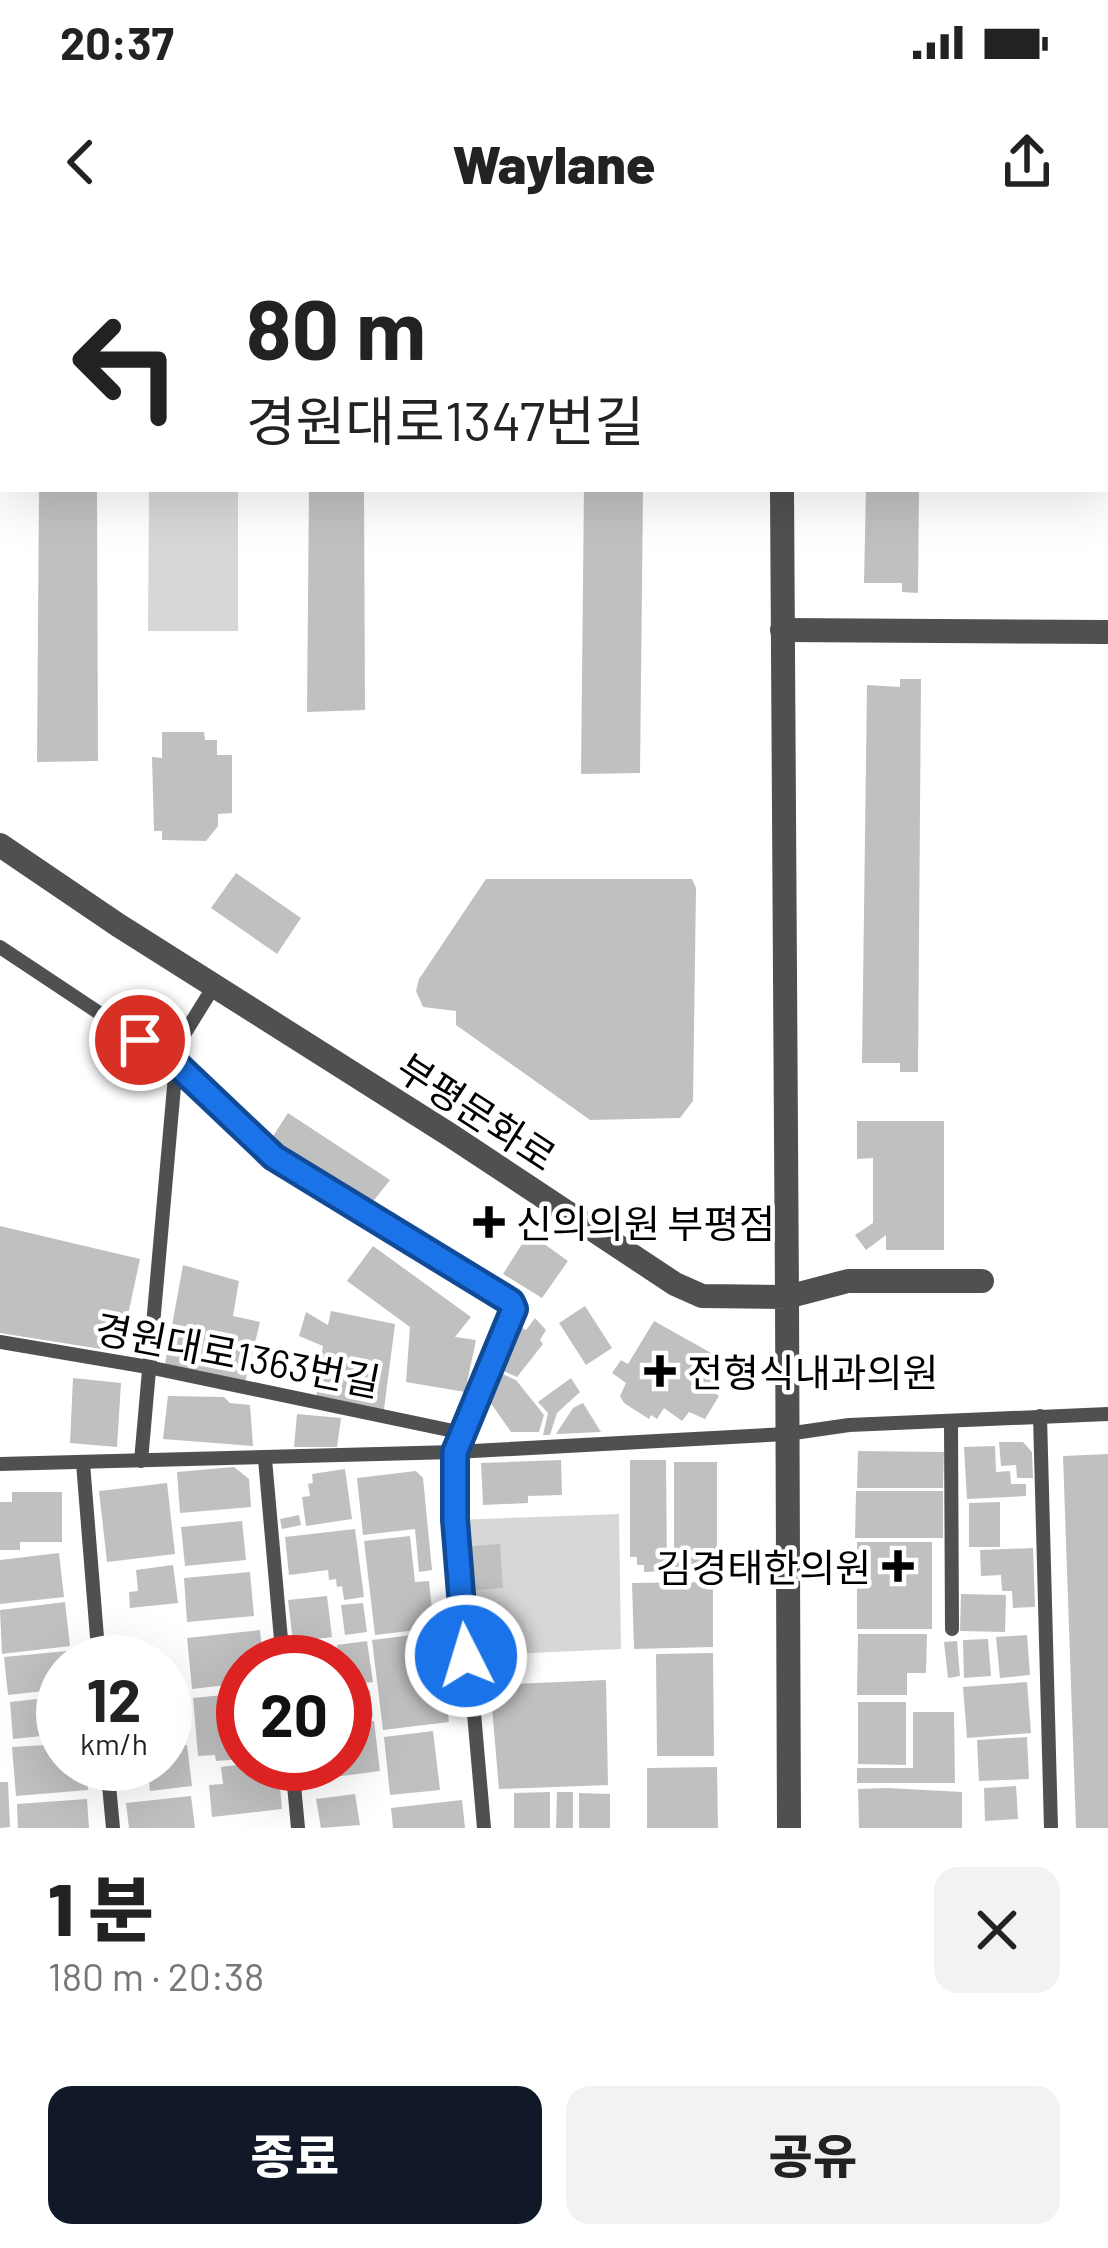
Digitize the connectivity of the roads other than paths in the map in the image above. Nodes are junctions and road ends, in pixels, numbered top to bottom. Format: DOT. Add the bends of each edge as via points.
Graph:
graph roads {
  1 [pos="782,492"];
  2 [pos="782,630"];
  3 [pos="1108,632"];
  4 [pos="0,844"];
  5 [pos="0,947"];
  6 [pos="214,986"];
  7 [pos="176,1064"];
  8 [pos="982,1281"];
  9 [pos="787,1297"];
  10 [pos="0,1342"];
  11 [pos="148,1367"];
  12 [pos="1108,1414"];
  13 [pos="1040,1416"];
  14 [pos="951,1423"];
  15 [pos="463,1433"];
  16 [pos="787,1434"];
  17 [pos="455,1452"];
  18 [pos="265,1459"];
  19 [pos="140,1461"];
  20 [pos="83,1463"];
  21 [pos="0,1464"];
  22 [pos="952,1629"];
  23 [pos="97,1635"];
  24 [pos="281,1635"];
  25 [pos="110,1791"];
  26 [pos="295,1791"];
  27 [pos="112,1828"];
  28 [pos="298,1828"];
  29 [pos="484,1828"];
  30 [pos="789,1828"];
  31 [pos="1052,1828"];
  1 -- 2 [label="street"];
  2 -- 3 [label="street"];
  2 -- 9 [label="street"];
  4 -- 6 [label="street, 부평문화로"];
  5 -- 7 [label="lane"];
  6 -- 7 [label="lane" via="182,1036"];
  6 -- 9 [label="street, 부평문화로" via="675,1284 702,1296"];
  7 -- 11 [label="lane"];
  7 -- 15 [label="lane" via="274,1157 511,1302"];
  8 -- 9 [label="street, 부평문화로" via="848,1281"];
  9 -- 16 [label="street"];
  10 -- 11 [label="lane, 경원대로1363번길"];
  11 -- 15 [label="lane, 경원대로1363번길"];
  11 -- 19 [label="lane"];
  12 -- 13 [label="lane"];
  13 -- 14 [label="lane"];
  13 -- 31 [label="lane"];
  14 -- 16 [label="lane"];
  14 -- 22 [label="lane"];
  15 -- 17 [label="lane"];
  16 -- 17 [label="lane"];
  16 -- 30 [label="street"];
  17 -- 18 [label="lane"];
  17 -- 29 [label="lane"];
  18 -- 19 [label="lane"];
  18 -- 24 [label="lane"];
  19 -- 20 [label="lane"];
  20 -- 21 [label="lane"];
  20 -- 23 [label="lane"];
  25 -- 27 [label="lane"];
  26 -- 28 [label="lane"];
}
